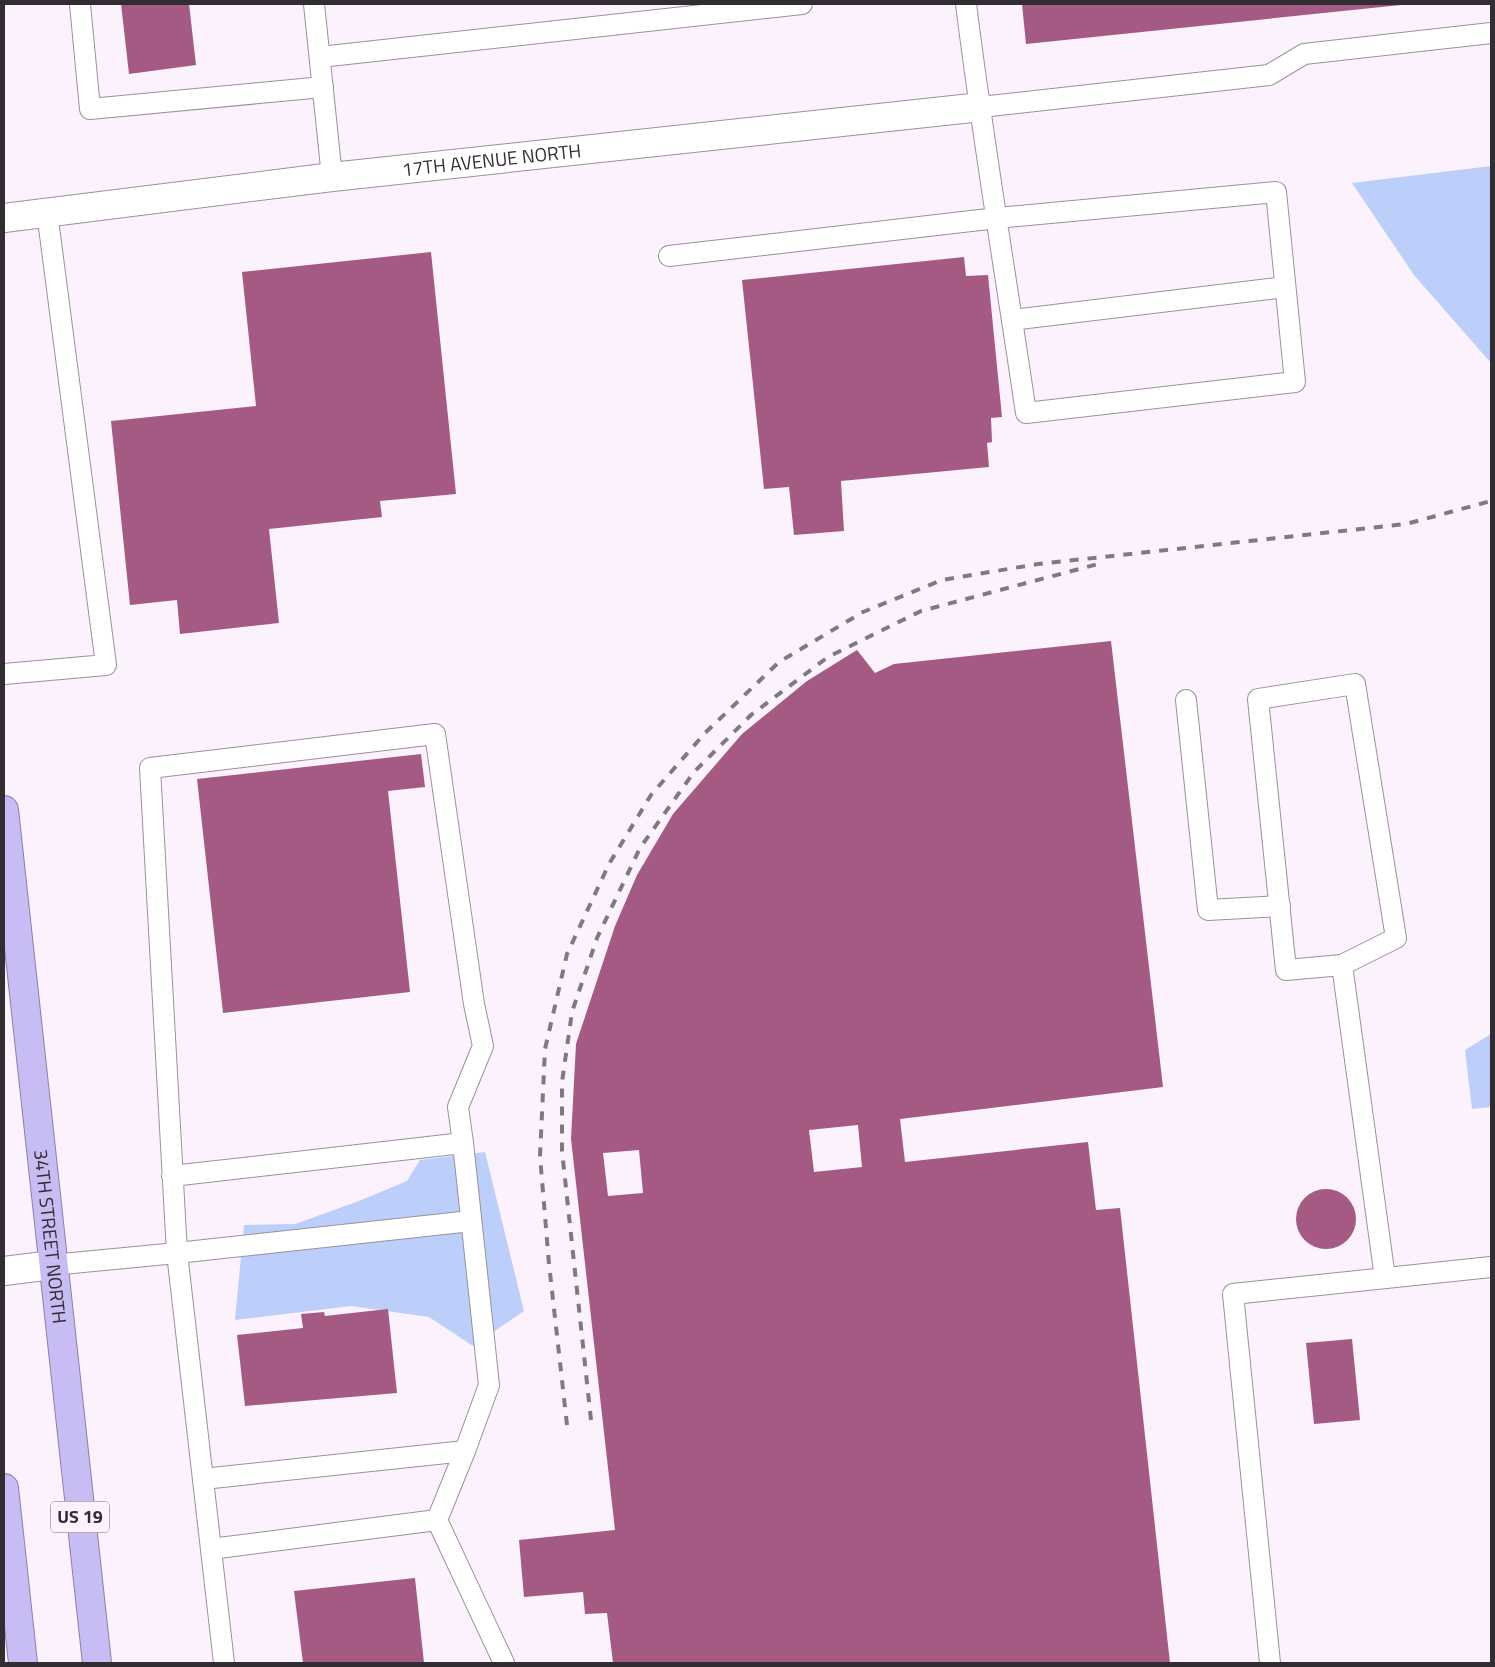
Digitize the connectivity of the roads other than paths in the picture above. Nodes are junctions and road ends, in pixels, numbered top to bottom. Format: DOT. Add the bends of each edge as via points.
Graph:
graph roads {
  1 [pos="80,4"];
  2 [pos="314,4"];
  3 [pos="802,4"];
  4 [pos="966,4"];
  5 [pos="1491,33"];
  6 [pos="320,57"];
  7 [pos="323,87"];
  8 [pos="981,107"];
  9 [pos="332,177"];
  10 [pos="48,212"];
  11 [pos="4,218"];
  12 [pos="997,218"];
  13 [pos="669,256"];
  14 [pos="1285,287"];
  15 [pos="1012,320"];
  16 [pos="4,674"];
  17 [pos="1186,700"];
  18 [pos="4,810"];
  19 [pos="1280,906"];
  20 [pos="1342,965"];
  21 [pos="463,1143"];
  22 [pos="172,1176"];
  23 [pos="471,1221"];
  24 [pos="177,1253"];
  25 [pos="52,1265"];
  26 [pos="1491,1267"];
  27 [pos="4,1271"];
  28 [pos="1385,1278"];
  29 [pos="465,1451"];
  30 [pos="203,1479"];
  31 [pos="4,1488"];
  32 [pos="437,1520"];
  33 [pos="211,1549"];
  34 [pos="23,1663"];
  35 [pos="96,1663"];
  36 [pos="224,1663"];
  37 [pos="504,1663"];
  38 [pos="1270,1663"];
  1 -- 7 [label="lane" via="90,109"];
  2 -- 6 [label="lane"];
  3 -- 6 [label="lane"];
  4 -- 8 [label="lane"];
  5 -- 8 [label="lane" via="1304,54 1269,75"];
  6 -- 7 [label="lane"];
  7 -- 9 [label="lane"];
  8 -- 9 [label="street, 17TH AVENUE NORTH"];
  8 -- 12 [label="lane"];
  9 -- 10 [label="street, 17TH AVENUE NORTH"];
  10 -- 11 [label="street, 17TH AVENUE NORTH"];
  10 -- 16 [label="lane" via="106,665"];
  12 -- 13 [label="lane"];
  12 -- 14 [label="lane" via="1276,192"];
  12 -- 15 [label="lane"];
  14 -- 15 [label="lane"];
  14 -- 15 [label="lane" via="1295,382 1026,413"];
  17 -- 19 [label="lane" via="1208,910"];
  18 -- 25 [label="highway, 34TH STREET NORTH / US 19"];
  19 -- 20 [label="lane" via="1286,970"];
  19 -- 20 [label="lane" via="1258,699 1355,684 1396,938"];
  20 -- 28 [label="lane"];
  21 -- 22 [label="lane"];
  21 -- 22 [label="lane" via="458,1107 483,1046 474,1004 435,734 150,768"];
  21 -- 23 [label="lane"];
  22 -- 24 [label="lane"];
  23 -- 24 [label="lane"];
  23 -- 29 [label="lane" via="489,1385"];
  24 -- 25 [label="lane"];
  24 -- 30 [label="lane"];
  25 -- 27 [label="street"];
  25 -- 35 [label="highway, 34TH STREET NORTH / US 19"];
  26 -- 28 [label="lane"];
  28 -- 38 [label="lane" via="1233,1294"];
  29 -- 30 [label="lane"];
  29 -- 32 [label="lane"];
  30 -- 33 [label="lane"];
  31 -- 34 [label="highway"];
  32 -- 33 [label="lane"];
  32 -- 37 [label="lane"];
  33 -- 36 [label="lane"];
}
